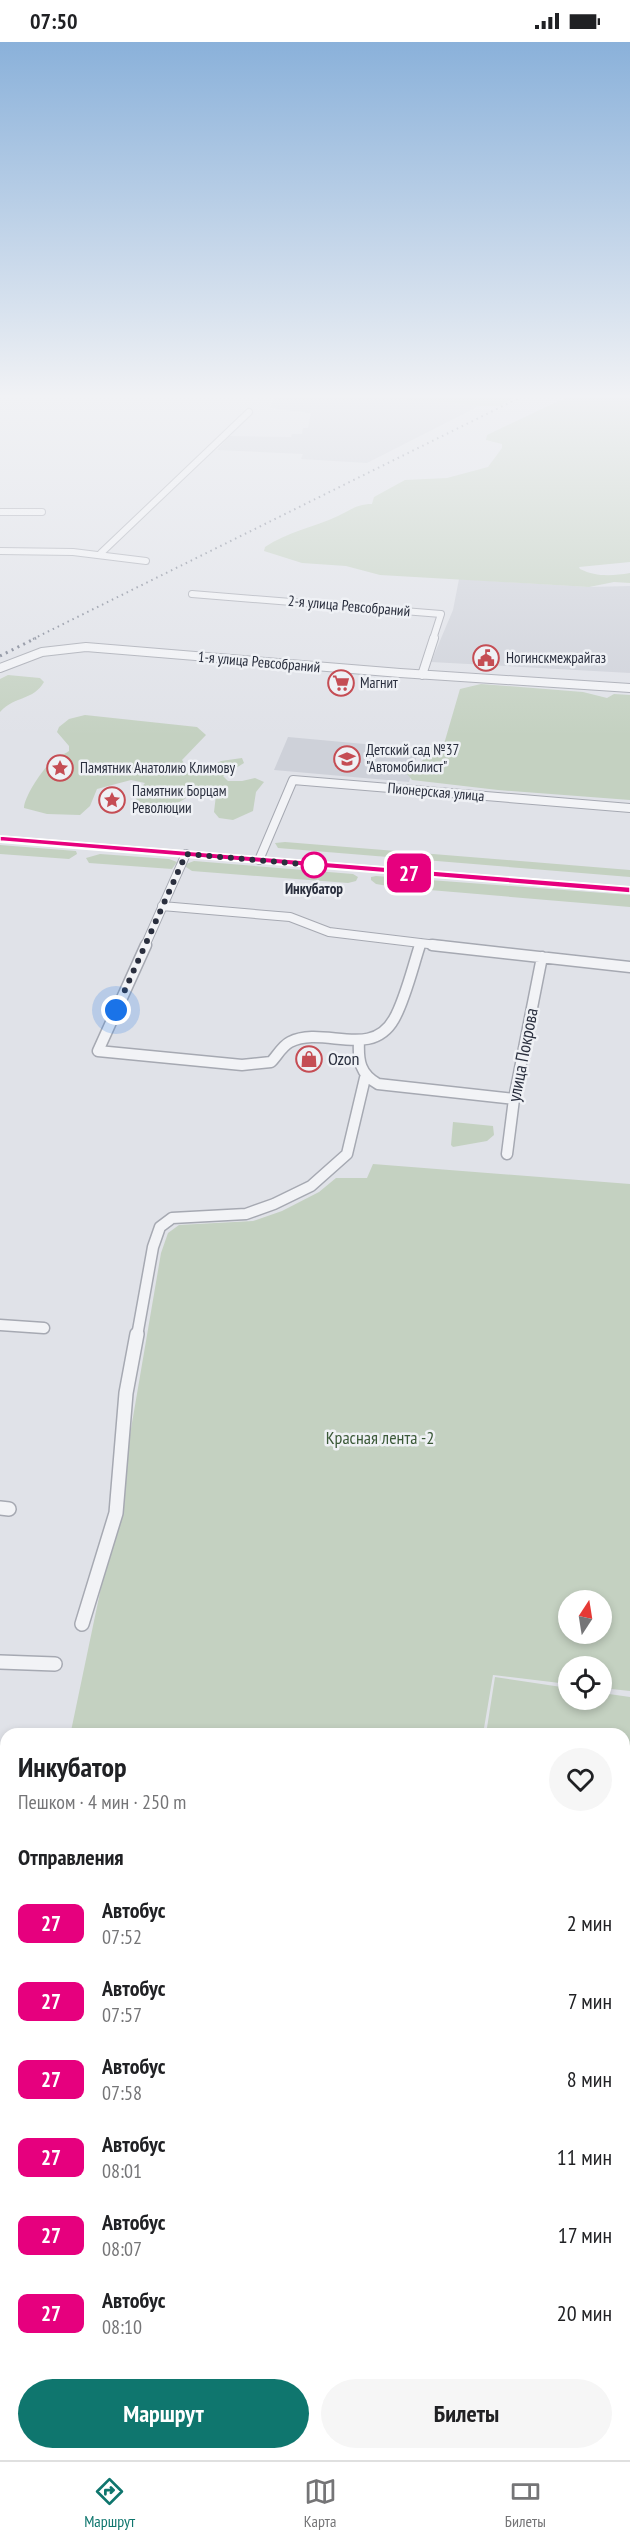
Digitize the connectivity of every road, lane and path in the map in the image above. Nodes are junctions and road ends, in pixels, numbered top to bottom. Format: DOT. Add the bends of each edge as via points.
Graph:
graph roads {
  1 [pos="147,510"];
  2 [pos="0,512"];
  3 [pos="42,512"];
  4 [pos="0,551"];
  5 [pos="101,554"];
  6 [pos="146,561"];
  7 [pos="192,594"];
  8 [pos="0,668"];
  9 [pos="422,675"];
  10 [pos="630,688"];
  11 [pos="630,808"];
  12 [pos="0,839"];
  13 [pos="186,854"];
  14 [pos="258,860"];
  15 [pos="630,890"];
  16 [pos="162,906"];
  17 [pos="421,943"];
  18 [pos="542,957"];
  19 [pos="630,967"];
  20 [pos="359,1041"];
  21 [pos="365,1078"];
  22 [pos="514,1099"];
  23 [pos="507,1154"];
  24 [pos="0,1325"];
  25 [pos="44,1328"];
  26 [pos="82,1623"];
  27 [pos="0,1662"];
  28 [pos="56,1664"];
  1 -- 5 [label="street"];
  2 -- 3 [label="street"];
  4 -- 5 [label="street"];
  5 -- 6 [label="street"];
  7 -- 9 [label="street, 2-я улица Ревсобраний" via="441,614"];
  8 -- 9 [label="street, 1-я улица Ревсобраний" via="38,651 74,647"];
  9 -- 10 [label="street, 1-я улица Ревсобраний"];
  11 -- 14 [label="street, Пионерская улица" via="293,780"];
  12 -- 13 [label="main road"];
  13 -- 14 [label="main road"];
  13 -- 16 [label="street"];
  14 -- 15 [label="main road"];
  16 -- 17 [label="street" via="290,917 329,932"];
  16 -- 20 [label="street" via="98,1051 242,1065 271,1062 290,1041"];
  17 -- 18 [label="street"];
  17 -- 20 [label="street" via="394,1019 387,1030"];
  18 -- 19 [label="street"];
  18 -- 22 [label="street, улица Покрова"];
  20 -- 21 [label="street"];
  21 -- 22 [label="street" via="398,1088"];
  21 -- 26 [label="street" via="347,1154 311,1186 246,1214 172,1218 160,1227 153,1246 126,1393 116,1513"];
  22 -- 23 [label="street, улица Покрова"];
  24 -- 25 [label="street"];
  27 -- 28 [label="street"];
}
